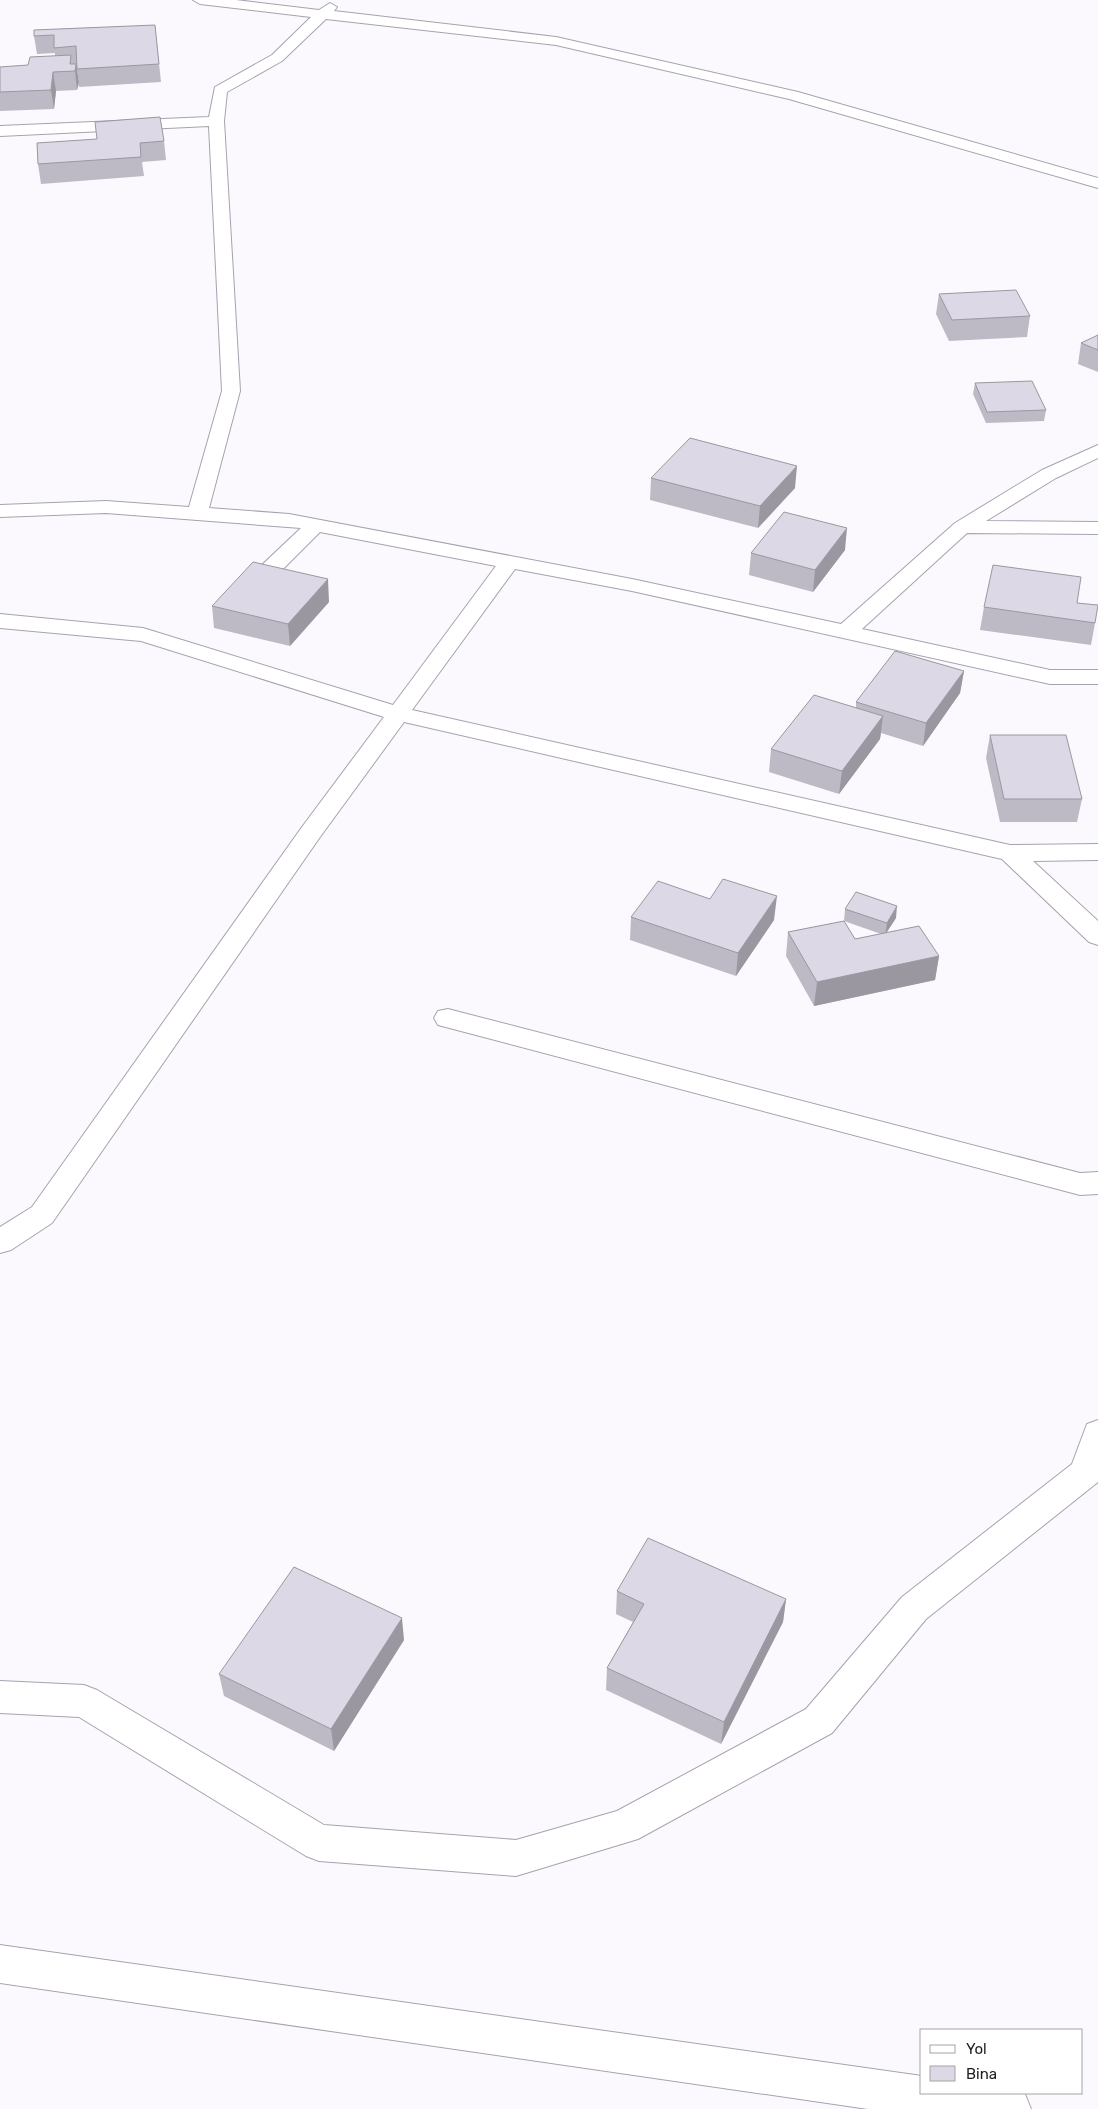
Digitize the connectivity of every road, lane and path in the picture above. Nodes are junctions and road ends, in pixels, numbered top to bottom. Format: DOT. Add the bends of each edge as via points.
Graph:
graph roads {
  1 [pos="200,0"];
  2 [pos="339,0"];
  3 [pos="319,15"];
  4 [pos="216,121"];
  5 [pos="0,131"];
  6 [pos="1098,183"];
  7 [pos="1098,451"];
  8 [pos="0,511"];
  9 [pos="198,514"];
  10 [pos="316,525"];
  11 [pos="962,527"];
  12 [pos="1098,528"];
  13 [pos="510,562"];
  14 [pos="255,584"];
  15 [pos="0,621"];
  16 [pos="846,632"];
  17 [pos="1098,677"];
  18 [pos="398,714"];
  19 [pos="1098,852"];
  20 [pos="1010,853"];
  21 [pos="1098,936"];
  22 [pos="448,1018"];
  23 [pos="1098,1183"];
  24 [pos="0,1242"];
  25 [pos="1098,1433"];
  26 [pos="0,1697"];
  27 [pos="0,1964"];
  28 [pos="1010,2109"];
  1 -- 3 [label="street"];
  2 -- 3 [label="street"];
  3 -- 4 [label="street" via="278,58 220,90"];
  3 -- 6 [label="street" via="556,42 793,95"];
  4 -- 5 [label="street"];
  4 -- 9 [label="street" via="231,391"];
  7 -- 11 [label="street" via="1049,474"];
  8 -- 9 [label="street" via="106,507"];
  9 -- 10 [label="street"];
  10 -- 13 [label="street"];
  10 -- 14 [label="street"];
  11 -- 12 [label="street"];
  11 -- 16 [label="street"];
  13 -- 16 [label="street"];
  13 -- 18 [label="street"];
  15 -- 18 [label="street" via="144,635"];
  16 -- 17 [label="street" via="1050,677"];
  18 -- 20 [label="street"];
  18 -- 24 [label="street" via="311,832 42,1215"];
  19 -- 20 [label="street"];
  20 -- 21 [label="street"];
  22 -- 23 [label="street" via="1080,1184"];
  25 -- 26 [label="street" via="1086,1472 914,1608 819,1721 625,1826 516,1858 319,1842 84,1702"];
  27 -- 28 [label="street"];
}
